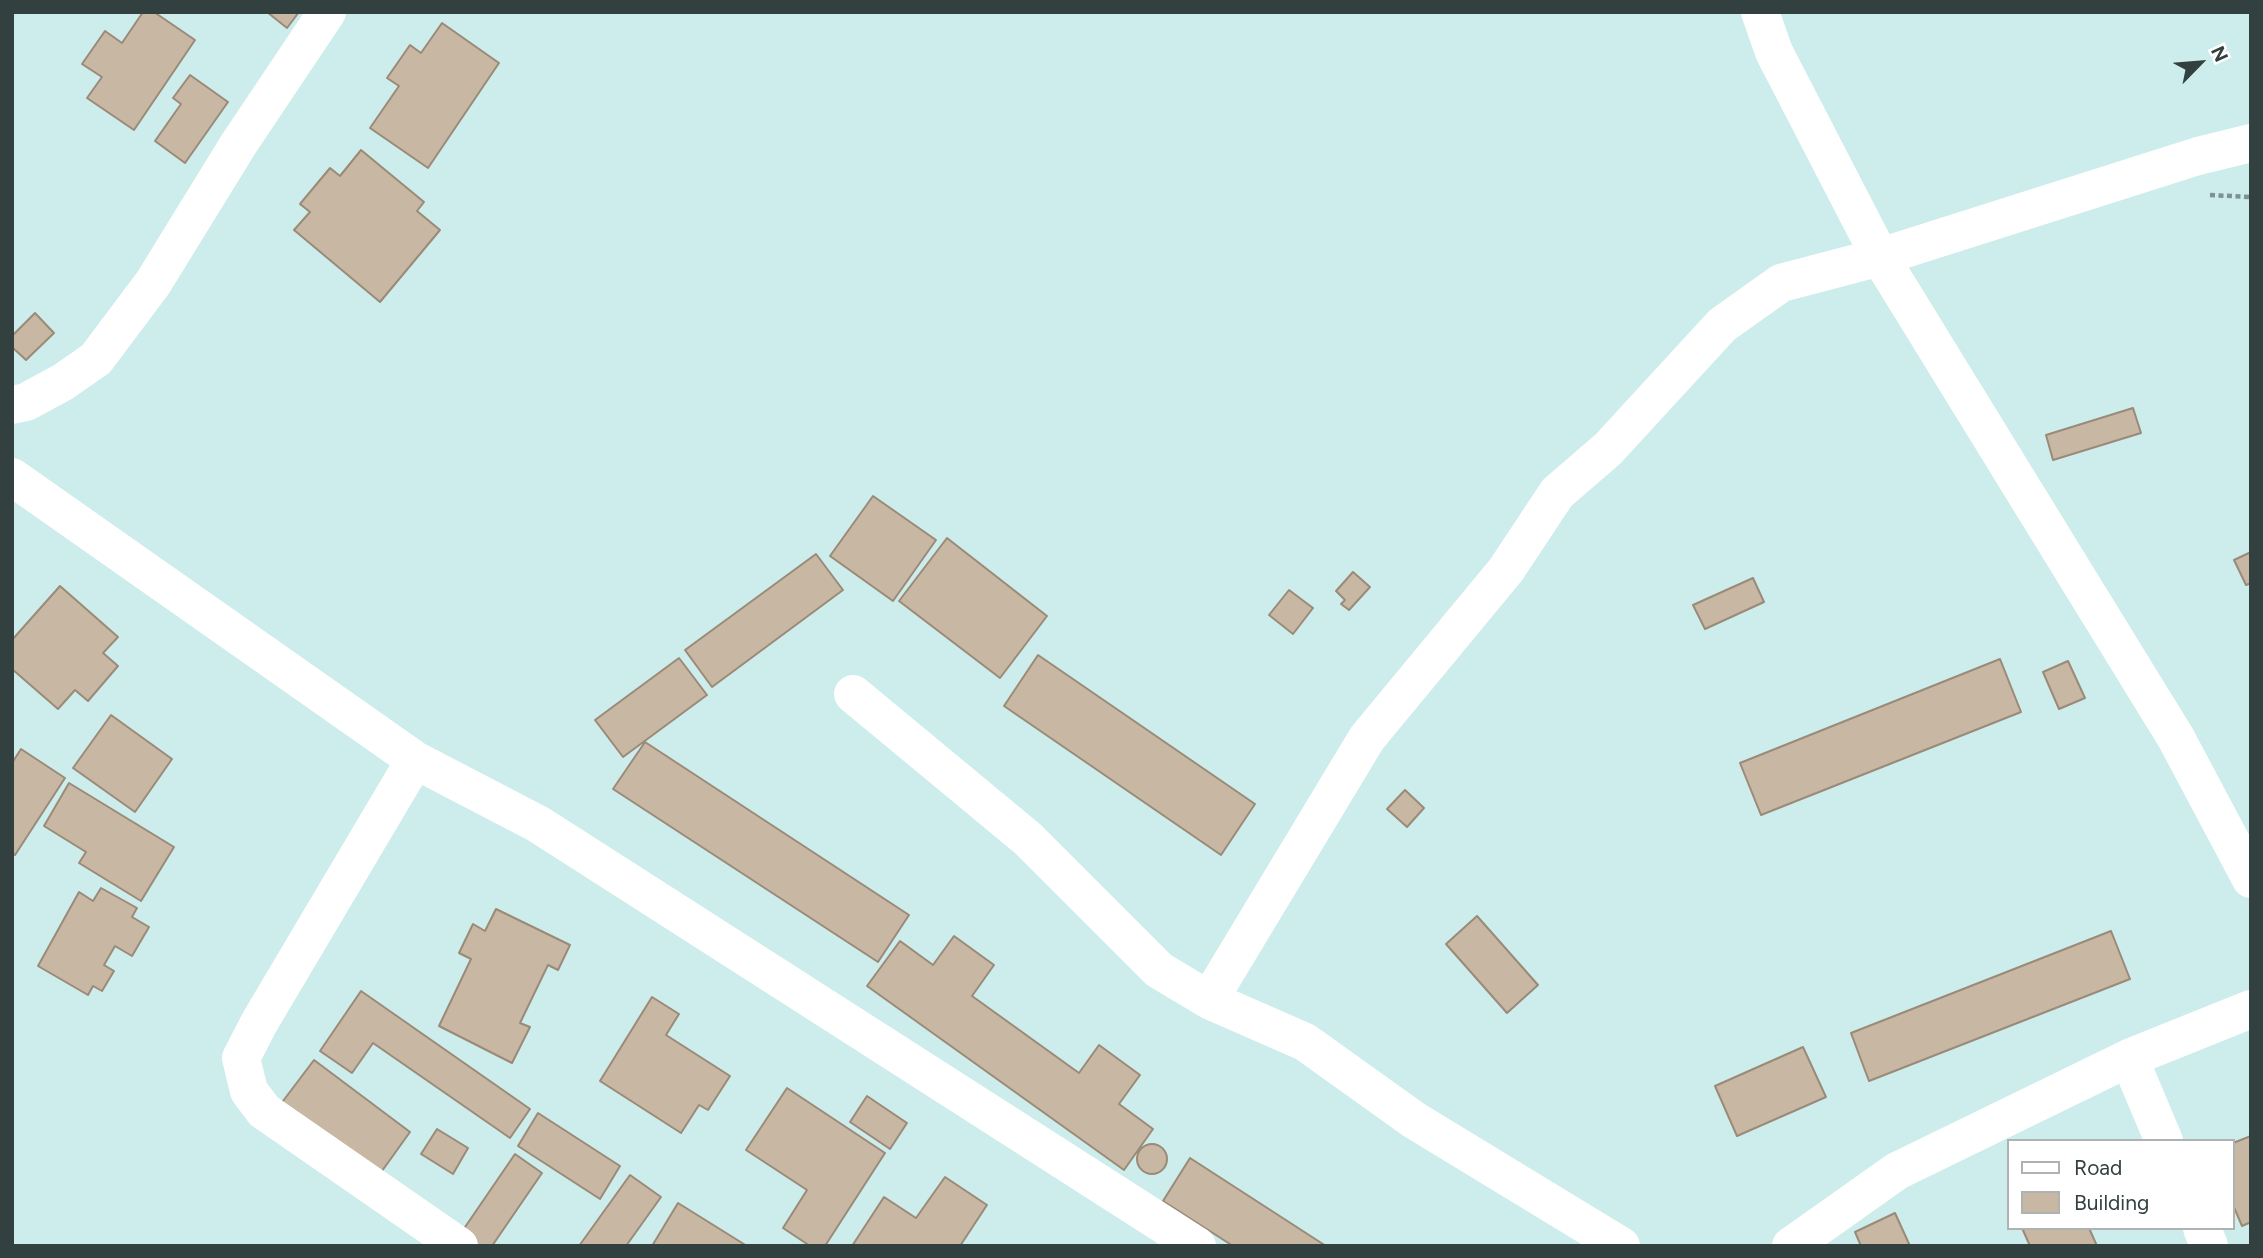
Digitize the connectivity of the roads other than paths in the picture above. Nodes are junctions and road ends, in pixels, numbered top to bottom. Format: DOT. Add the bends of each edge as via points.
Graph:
graph roads {
  1 [pos="327,12"];
  2 [pos="1760,12"];
  3 [pos="2251,143"];
  4 [pos="1880,257"];
  5 [pos="12,405"];
  6 [pos="12,477"];
  7 [pos="853,694"];
  8 [pos="415,760"];
  9 [pos="2251,879"];
  10 [pos="1209,1000"];
  11 [pos="2251,1009"];
  12 [pos="2129,1058"];
  13 [pos="2163,1139"];
  14 [pos="459,1246"];
  15 [pos="1197,1246"];
  16 [pos="1621,1246"];
  17 [pos="1791,1246"];
  1 -- 5 [label="street" via="153,283 96,359 54,387"];
  2 -- 4 [label="street" via="1774,51"];
  3 -- 4 [label="street"];
  4 -- 9 [label="street" via="2176,738"];
  4 -- 10 [label="street" via="1781,283 1722,325 1608,450 1557,493 1506,570 1367,738"];
  6 -- 8 [label="street"];
  7 -- 10 [label="street" via="1028,839 1159,970"];
  8 -- 14 [label="street" via="241,1058 249,1091 264,1111"];
  8 -- 15 [label="street" via="538,824"];
  10 -- 16 [label="street" via="1305,1042 1414,1120"];
  11 -- 12 [label="street"];
  12 -- 13 [label="street"];
  12 -- 17 [label="street" via="1897,1171"];
}
